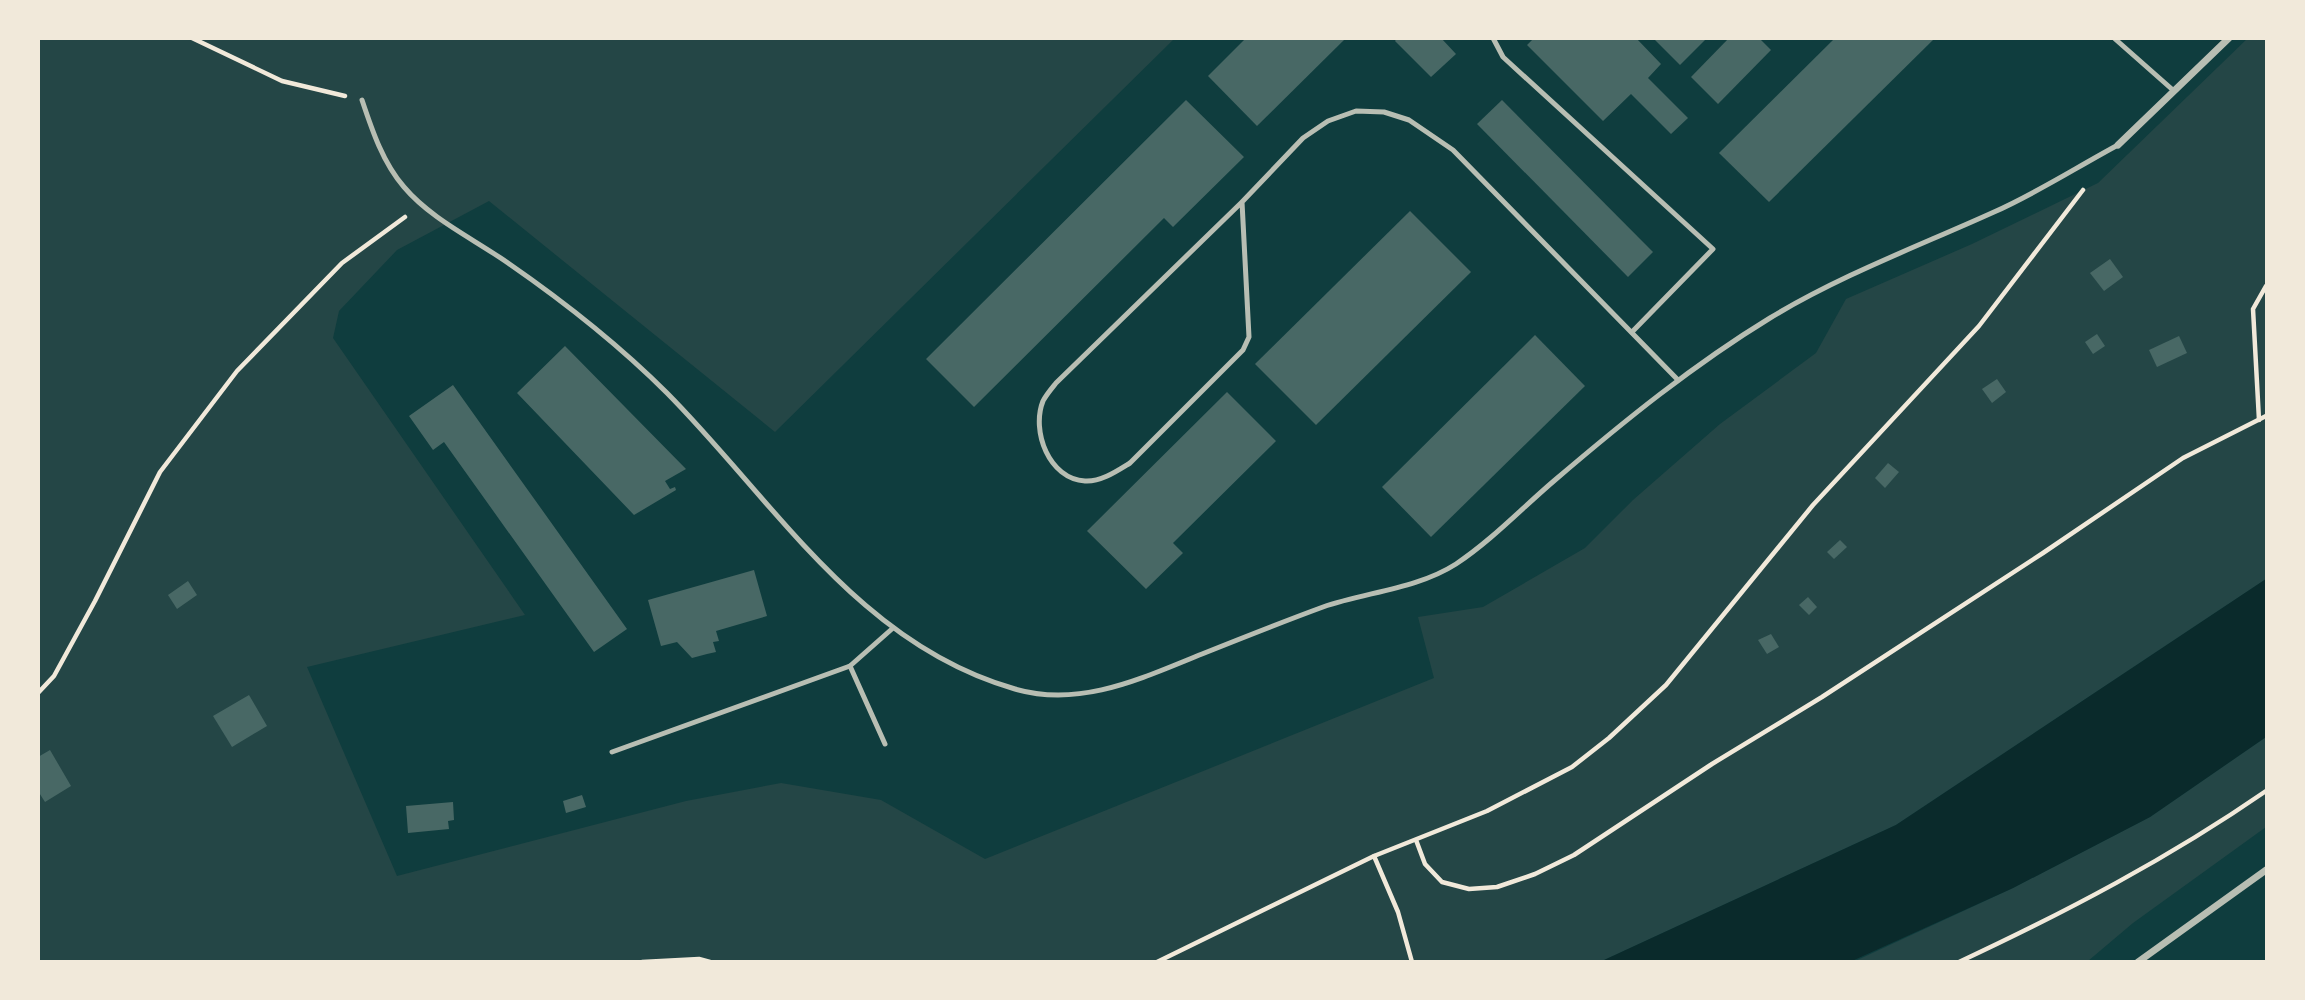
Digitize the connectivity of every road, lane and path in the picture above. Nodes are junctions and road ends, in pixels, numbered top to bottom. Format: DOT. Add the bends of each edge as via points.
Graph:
graph roads {
  1 [pos="192,38"];
  2 [pos="1493,38"];
  3 [pos="2114,38"];
  4 [pos="2229,38"];
  5 [pos="2174,90"];
  6 [pos="362,100"];
  7 [pos="2118,145"];
  8 [pos="2085,188"];
  9 [pos="1242,202"];
  10 [pos="423,205"];
  11 [pos="2266,286"];
  12 [pos="1632,332"];
  13 [pos="1678,380"];
  14 [pos="2266,416"];
  15 [pos="2259,419"];
  16 [pos="892,628"];
  17 [pos="850,666"];
  18 [pos="38,692"];
  19 [pos="885,744"];
  20 [pos="612,752"];
  21 [pos="2266,791"];
  22 [pos="1416,840"];
  23 [pos="1374,856"];
  24 [pos="2266,870"];
  25 [pos="642,961"];
  26 [pos="710,961"];
  27 [pos="1157,961"];
  28 [pos="1412,961"];
  29 [pos="1959,961"];
  30 [pos="2138,961"];
  1 -- 6 [label="path" via="282,81"];
  2 -- 12 [label="lane" via="1503,57 1713,249"];
  3 -- 5 [label="lane"];
  4 -- 5 [label="street"];
  5 -- 7 [label="street"];
  6 -- 10 [label="lane" via="394,176"];
  7 -- 13 [label="lane" via="2001,209 1834,283 1772,317"];
  8 -- 22 [label="path" via="1979,326 1813,505 1666,685 1572,767 1487,811"];
  9 -- 9 [label="lane" via="1056,383 1044,400 1038,425 1043,444 1068,478 1087,482 1130,463 1244,350 1249,337"];
  9 -- 12 [label="lane" via="1303,138 1328,121 1356,111 1384,112 1409,120 1453,150"];
  10 -- 16 [label="lane" via="514,267 621,352 666,393 793,536"];
  10 -- 18 [label="path" via="342,263 237,371 160,472 54,676"];
  11 -- 15 [label="path" via="2253,309"];
  12 -- 13 [label="lane"];
  13 -- 16 [label="lane" via="1451,567 1422,581 1321,608 1128,684 1063,696 1026,692 951,664"];
  14 -- 15 [label="path"];
  15 -- 22 [label="path" via="2183,458 1574,855 1497,887 1469,889 1442,882 1425,864"];
  16 -- 17 [label="lane"];
  17 -- 19 [label="lane"];
  17 -- 20 [label="lane"];
  21 -- 29 [label="path" via="2141,870"];
  22 -- 23 [label="path"];
  23 -- 27 [label="path"];
  23 -- 28 [label="path" via="1398,912"];
  24 -- 30 [label="street"];
  25 -- 26 [label="path"];
}
